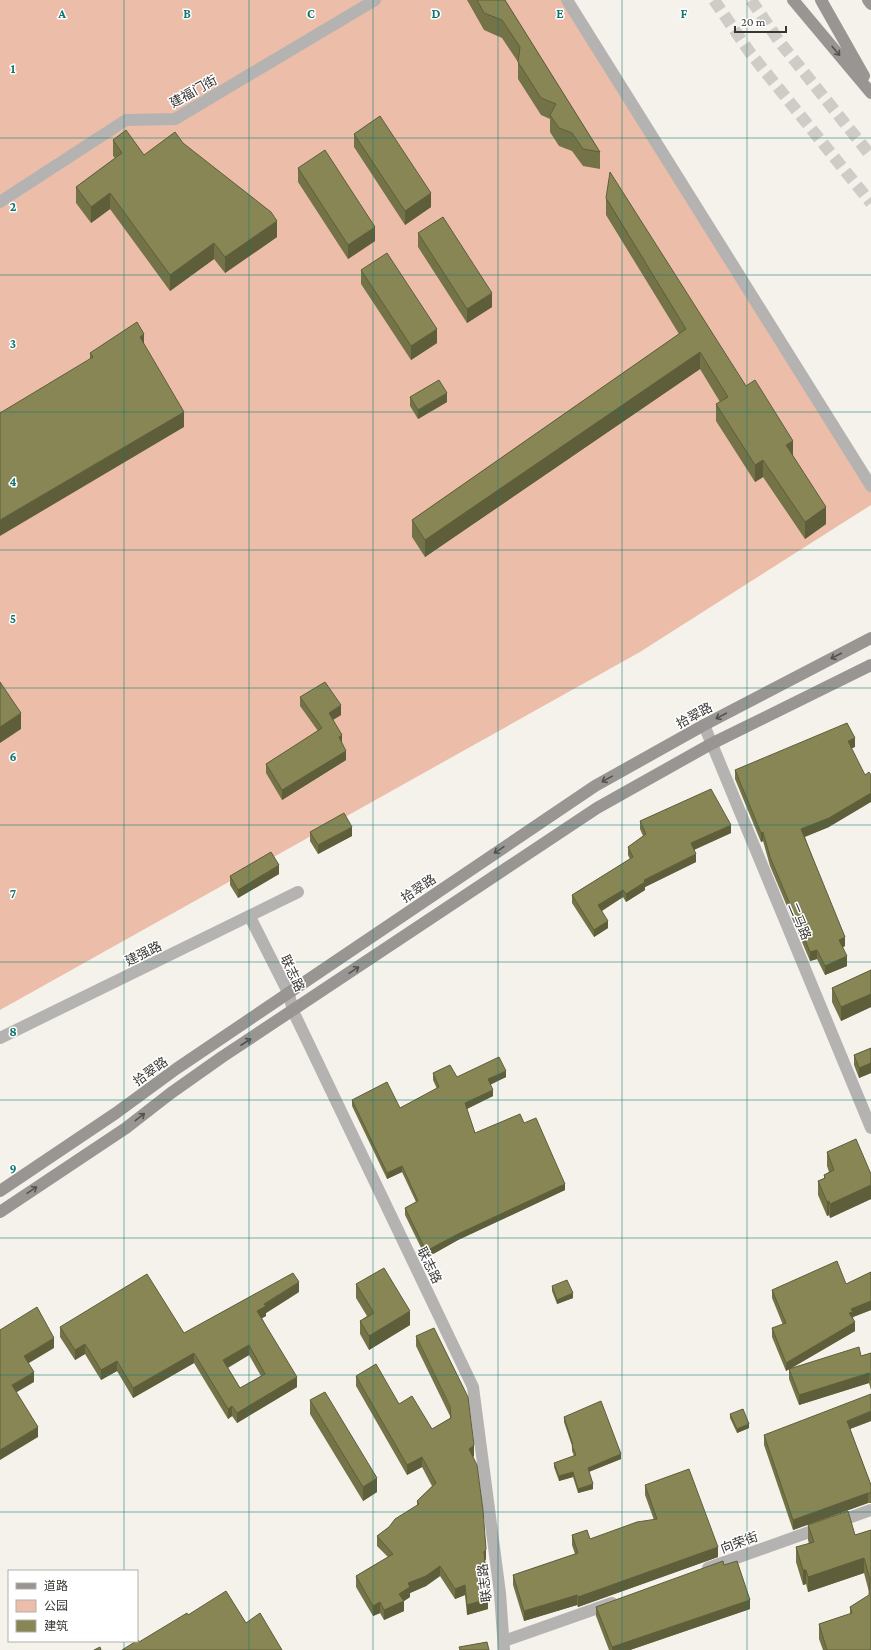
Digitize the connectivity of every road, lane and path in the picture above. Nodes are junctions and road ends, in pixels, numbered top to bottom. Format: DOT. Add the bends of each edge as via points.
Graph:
graph roads {
  1 [pos="375,0"];
  2 [pos="567,0"];
  3 [pos="793,0"];
  4 [pos="821,0"];
  5 [pos="868,0"];
  6 [pos="871,4"];
  7 [pos="871,88"];
  8 [pos="871,93"];
  9 [pos="0,202"];
  10 [pos="871,486"];
  11 [pos="871,638"];
  12 [pos="871,665"];
  13 [pos="704,725"];
  14 [pos="712,744"];
  15 [pos="298,892"];
  16 [pos="250,917"];
  17 [pos="289,994"];
  18 [pos="293,1011"];
  19 [pos="0,1038"];
  20 [pos="871,1128"];
  21 [pos="0,1191"];
  22 [pos="0,1212"];
  23 [pos="871,1510"];
  24 [pos="699,1572"];
  25 [pos="624,1598"];
  26 [pos="504,1646"];
  1 -- 9 [label="street, 建福门街" via="175,119 126,120"];
  2 -- 10 [label="street"];
  3 -- 8 [label="main road, one-way"];
  4 -- 7 [label="main road"];
  5 -- 6 [label="main road"];
  11 -- 13 [label="main road, 拾翠路, one-way"];
  12 -- 14 [label="main road"];
  13 -- 14 [label="street, 二马路"];
  13 -- 17 [label="main road, 拾翠路, one-way" via="588,790"];
  18 -- 14 [label="main road, one-way" via="597,808"];
  14 -- 20 [label="street, 二马路"];
  15 -- 16 [label="street, 建强路"];
  16 -- 17 [label="street, 联志路"];
  16 -- 19 [label="street, 建强路"];
  17 -- 18 [label="street, 联志路"];
  17 -- 21 [label="main road, 拾翠路"];
  22 -- 18 [label="main road, one-way" via="126,1128 196,1075"];
  18 -- 26 [label="street, 联志路" via="473,1387"];
  23 -- 24 [label="street, 向荣街"];
  25 -- 26 [label="street"];
}
